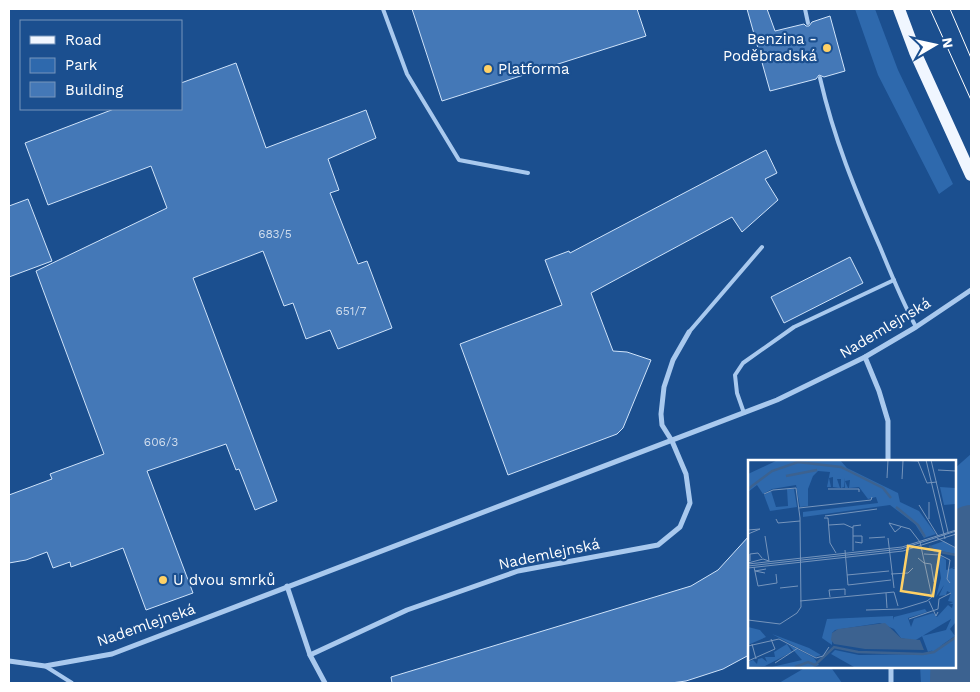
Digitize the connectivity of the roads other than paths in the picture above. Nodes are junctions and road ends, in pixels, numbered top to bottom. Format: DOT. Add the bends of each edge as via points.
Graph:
graph roads {
  1 [pos="384,9"];
  2 [pos="805,9"];
  3 [pos="899,9"];
  4 [pos="808,22"];
  5 [pos="820,78"];
  6 [pos="528,173"];
  7 [pos="971,175"];
  8 [pos="762,248"];
  9 [pos="894,280"];
  10 [pos="971,290"];
  11 [pos="916,327"];
  12 [pos="689,332"];
  13 [pos="865,357"];
  14 [pos="744,413"];
  15 [pos="672,440"];
  16 [pos="888,460"];
  17 [pos="287,586"];
  18 [pos="310,655"];
  19 [pos="9,661"];
  20 [pos="45,666"];
  21 [pos="891,667"];
  22 [pos="72,683"];
  23 [pos="325,683"];
  24 [pos="891,683"];
  1 -- 6 [label="lane" via="407,74 460,160"];
  2 -- 4 [label="lane"];
  3 -- 7 [label="main road"];
  5 -- 9 [label="lane" via="829,117 853,186"];
  8 -- 12 [label="lane"];
  9 -- 11 [label="lane"];
  9 -- 14 [label="lane" via="794,327 743,363 734,375"];
  10 -- 11 [label="street, Nademlejnská"];
  11 -- 13 [label="street, Nademlejnská"];
  12 -- 15 [label="street, Nademlejnská" via="673,360 664,387 662,425"];
  13 -- 14 [label="street, Nademlejnská"];
  13 -- 16 [label="street" via="888,421"];
  14 -- 15 [label="street, Nademlejnská"];
  15 -- 17 [label="street, Nademlejnská"];
  15 -- 18 [label="street, Nademlejnská" via="686,474 690,503 680,527 658,545 518,571 407,610"];
  17 -- 18 [label="street"];
  17 -- 20 [label="street, Nademlejnská" via="112,654"];
  18 -- 23 [label="street"];
  19 -- 20 [label="street, Nademlejnská"];
  20 -- 22 [label="lane"];
  21 -- 24 [label="street"];
}
